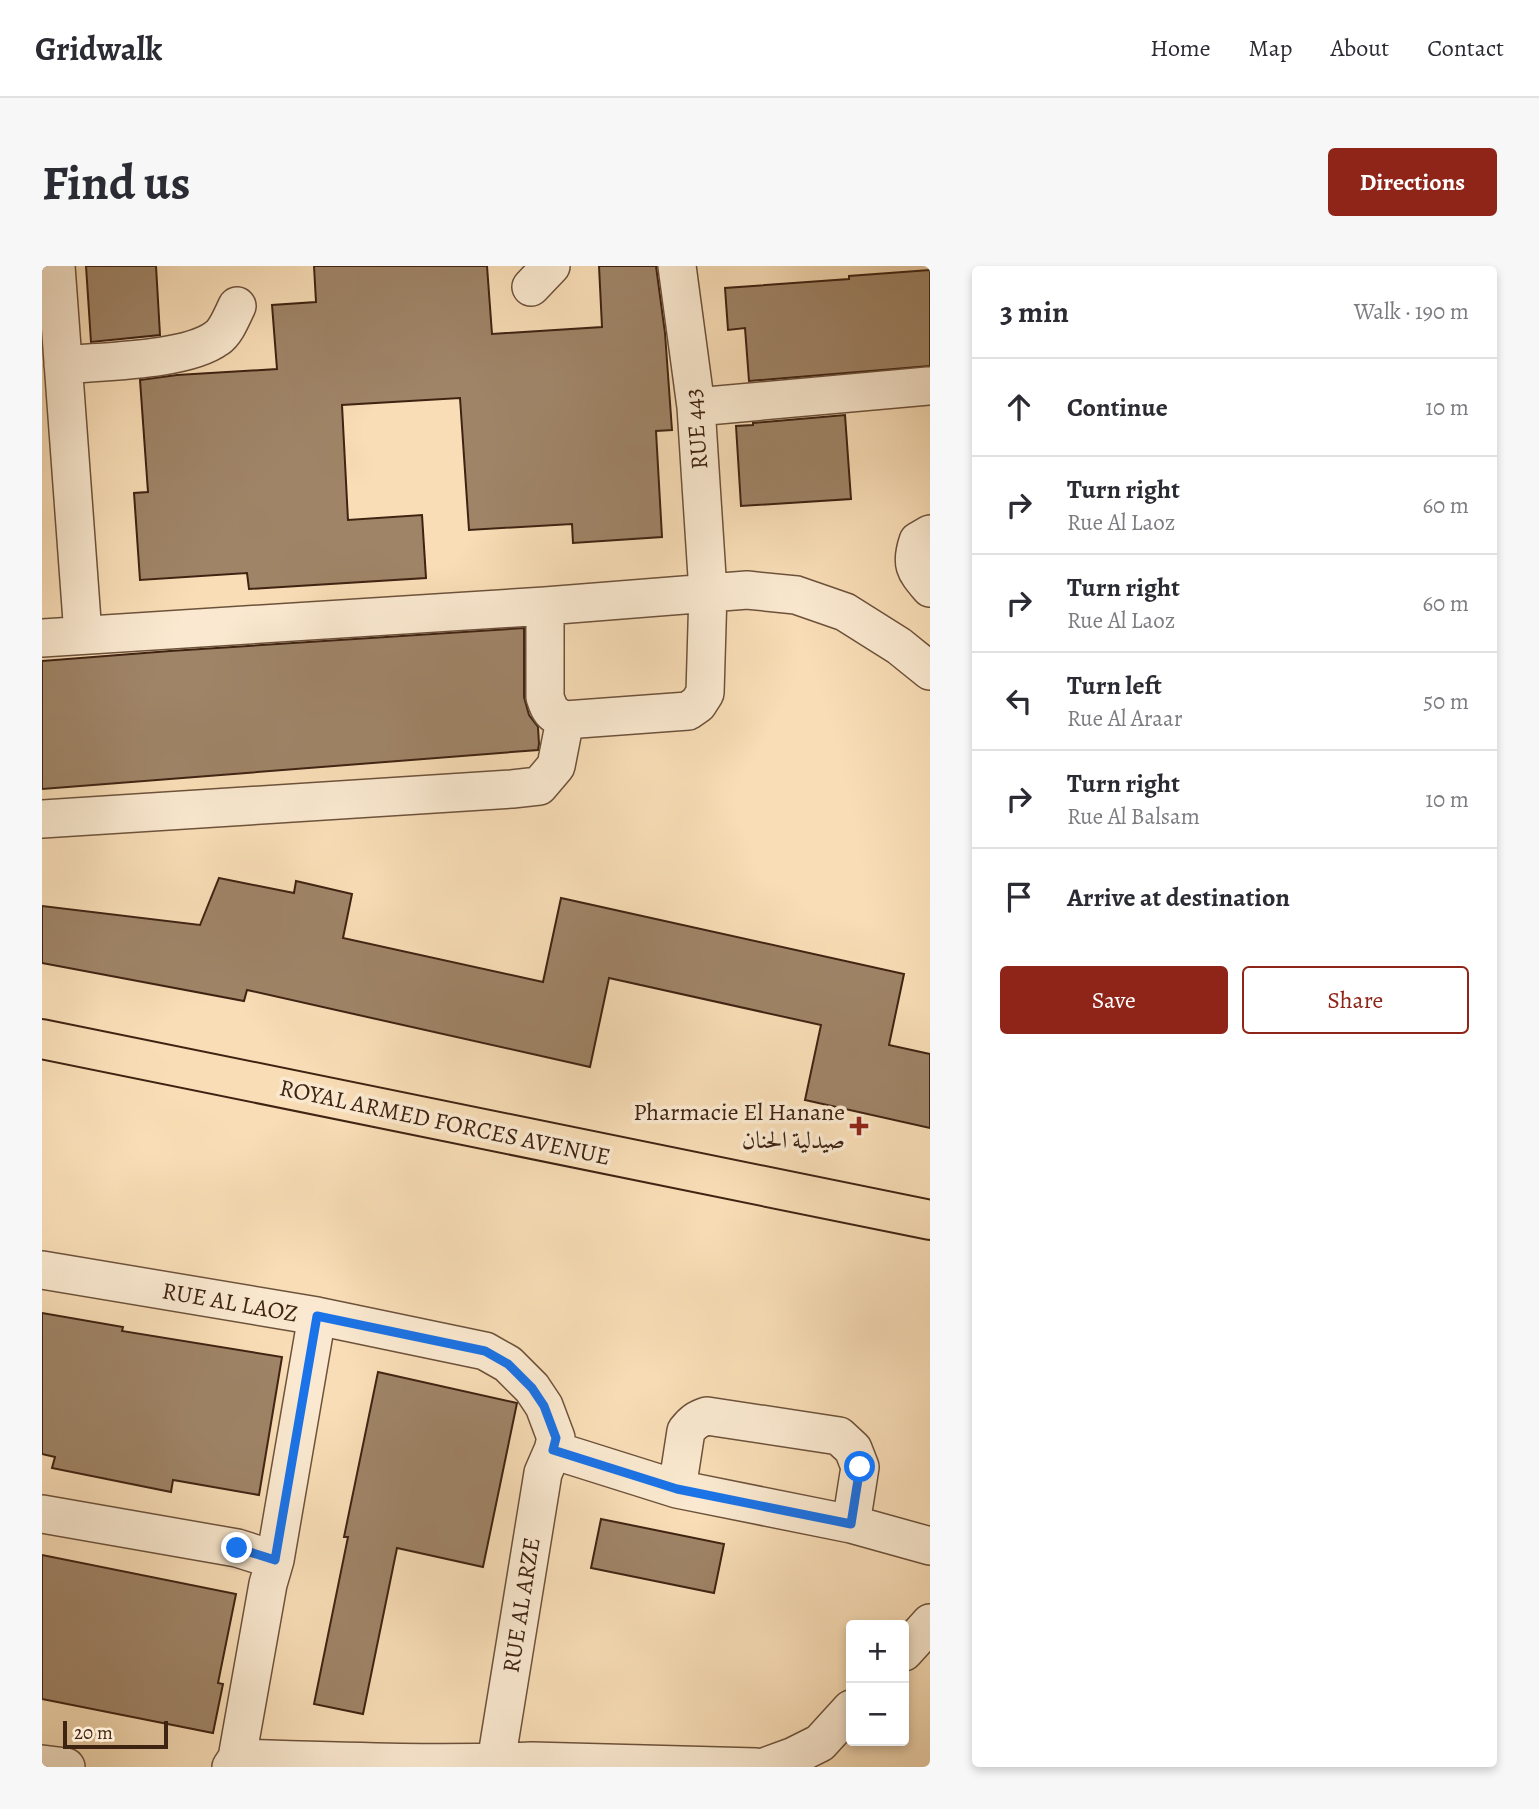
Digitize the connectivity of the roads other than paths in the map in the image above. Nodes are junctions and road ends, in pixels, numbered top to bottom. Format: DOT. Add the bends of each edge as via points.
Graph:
graph roads {
  1 [pos="56,266"];
  2 [pos="684,267"];
  3 [pos="237,306"];
  4 [pos="50,307"];
  5 [pos="63,365"];
  6 [pos="928,386"];
  7 [pos="696,407"];
  8 [pos="930,534"];
  9 [pos="930,588"];
  10 [pos="708,592"];
  11 [pos="545,606"];
  12 [pos="83,635"];
  13 [pos="42,638"];
  14 [pos="930,671"];
  15 [pos="565,720"];
  16 [pos="42,819"];
  17 [pos="42,1039"];
  18 [pos="930,1220"];
  19 [pos="42,1270"];
  20 [pos="317,1316"];
  21 [pos="553,1450"];
  22 [pos="677,1489"];
  23 [pos="42,1514"];
  24 [pos="851,1524"];
  25 [pos="930,1546"];
  26 [pos="275,1560"];
  27 [pos="930,1623"];
  28 [pos="909,1646"];
  29 [pos="846,1714"];
  30 [pos="234,1762"];
  31 [pos="496,1762"];
  32 [pos="42,1763"];
  33 [pos="66,1767"];
  34 [pos="756,1767"];
  35 [pos="764,1767"];
  1 -- 4 [label="street"];
  2 -- 7 [label="street, RUE 443"];
  3 -- 5 [label="street" via="219,337 192,351"];
  4 -- 5 [label="street"];
  5 -- 12 [label="street"];
  6 -- 7 [label="street"];
  7 -- 10 [label="street, RUE 443"];
  8 -- 9 [label="street" via="918,541 914,552 915,570"];
  10 -- 11 [label="street"];
  10 -- 14 [label="street" via="796,595 845,612"];
  10 -- 15 [label="street, RUE 443" via="705,693 698,704 688,711"];
  11 -- 12 [label="street"];
  11 -- 15 [label="street" via="545,697 554,716"];
  12 -- 13 [label="street"];
  15 -- 16 [label="street" via="556,766 539,786"];
  17 -- 18 [label="main road, ROYAL ARMED FORCES AVENUE"];
  19 -- 20 [label="street, RUE AL LAOZ"];
  20 -- 21 [label="street, RUE AL LAOZ" via="485,1351 508,1364 544,1406 556,1438"];
  20 -- 26 [label="street"];
  21 -- 22 [label="street"];
  21 -- 31 [label="street, RUE AL ARZE" via="543,1472"];
  22 -- 24 [label="street"];
  22 -- 24 [label="street" via="686,1431 700,1418 839,1436 853,1449 860,1467"];
  23 -- 26 [label="street" via="237,1548"];
  24 -- 25 [label="street"];
  26 -- 30 [label="street"];
  27 -- 28 [label="street"];
  29 -- 35 [label="street" via="820,1743"];
  30 -- 31 [label="street"];
  31 -- 34 [label="street"];
  32 -- 33 [label="street"];
}
